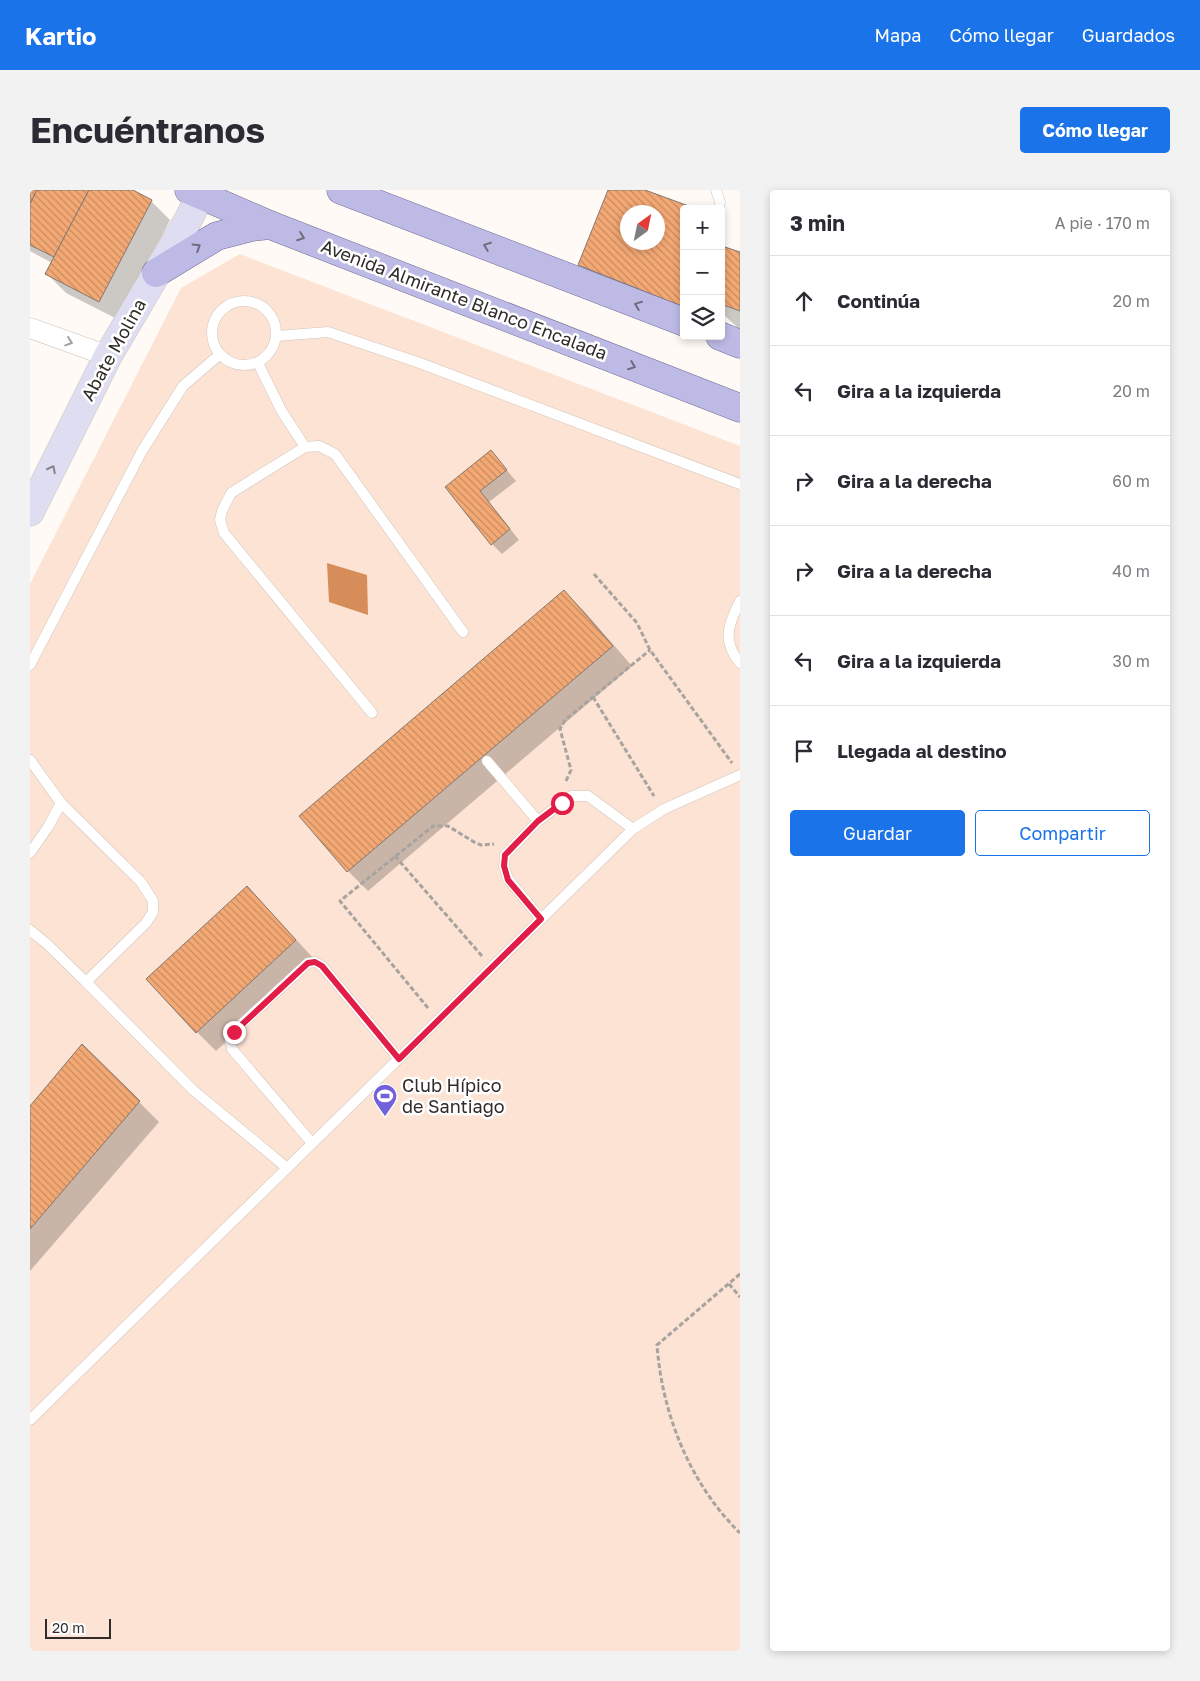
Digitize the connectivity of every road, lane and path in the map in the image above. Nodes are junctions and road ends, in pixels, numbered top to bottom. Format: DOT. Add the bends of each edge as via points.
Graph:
graph roads {
  1 [pos="341,190"];
  2 [pos="716,190"];
  3 [pos="198,192"];
  4 [pos="720,205"];
  5 [pos="270,225"];
  6 [pos="156,273"];
  7 [pos="680,318"];
  8 [pos="30,328"];
  9 [pos="277,336"];
  10 [pos="725,338"];
  11 [pos="740,344"];
  12 [pos="219,355"];
  13 [pos="108,356"];
  14 [pos="258,363"];
  15 [pos="740,408"];
  16 [pos="305,447"];
  17 [pos="740,484"];
  18 [pos="30,512"];
  19 [pos="594,574"];
  20 [pos="740,601"];
  21 [pos="463,632"];
  22 [pos="650,650"];
  23 [pos="740,663"];
  24 [pos="30,665"];
  25 [pos="592,697"];
  26 [pos="372,713"];
  27 [pos="30,760"];
  28 [pos="487,761"];
  29 [pos="725,769"];
  30 [pos="740,775"];
  31 [pos="657,802"];
  32 [pos="61,803"];
  33 [pos="562,803"];
  34 [pos="538,821"];
  35 [pos="633,829"];
  36 [pos="512,847"];
  37 [pos="30,853"];
  38 [pos="395,856"];
  39 [pos="541,919"];
  40 [pos="30,930"];
  41 [pos="487,961"];
  42 [pos="86,982"];
  43 [pos="433,1014"];
  44 [pos="399,1059"];
  45 [pos="312,1143"];
  46 [pos="287,1168"];
  47 [pos="740,1274"];
  48 [pos="729,1284"];
  49 [pos="740,1297"];
  50 [pos="30,1420"];
  51 [pos="740,1533"];
  7 -- 1 [label="main road, one-way"];
  2 -- 4 [label="lane"];
  3 -- 5 [label="main road, Avenida Almirante Blanco Encalada"];
  3 -- 6 [label="main road, Abate Molina"];
  6 -- 5 [label="main road, one-way" via="217,236"];
  5 -- 15 [label="main road, Avenida Almirante Blanco Encalada, one-way"];
  6 -- 13 [label="main road, Abate Molina"];
  8 -- 13 [label="street, one-way"];
  9 -- 12 [label="lane" via="269,312 259,304 234,302 215,318 211,331"];
  9 -- 14 [label="lane" via="273,348"];
  9 -- 17 [label="lane" via="328,332 417,362"];
  10 -- 11 [label="main road"];
  12 -- 14 [label="lane" via="229,363 241,366"];
  12 -- 24 [label="lane" via="183,386 142,451"];
  18 -- 13 [label="main road, Abate Molina, one-way"];
  14 -- 16 [label="lane" via="281,410"];
  16 -- 21 [label="lane" via="319,446 335,454"];
  16 -- 26 [label="lane" via="231,493 220,520 224,533"];
  19 -- 22 [label="path" via="637,623"];
  20 -- 23 [label="lane" via="728,632 729,644"];
  22 -- 25 [label="path"];
  22 -- 29 [label="path" via="733,765"];
  25 -- 31 [label="path"];
  25 -- 33 [label="path" via="565,720 560,729 570,770 562,788"];
  27 -- 32 [label="lane"];
  28 -- 34 [label="lane"];
  30 -- 35 [label="lane" via="664,809"];
  32 -- 37 [label="lane"];
  32 -- 42 [label="lane" via="141,882 153,901 153,912 146,923"];
  33 -- 34 [label="lane"];
  33 -- 35 [label="lane" via="571,796 588,796"];
  34 -- 36 [label="lane"];
  35 -- 39 [label="lane"];
  36 -- 38 [label="path" via="493,843 481,845 448,826 433,826"];
  36 -- 39 [label="lane" via="505,855 508,880"];
  38 -- 41 [label="path"];
  38 -- 43 [label="path" via="340,901"];
  39 -- 44 [label="lane"];
  40 -- 42 [label="lane"];
  42 -- 46 [label="lane" via="193,1090"];
  44 -- 45 [label="lane"];
  44 -- 45 [label="lane" via="322,966 315,962 308,963 234,1032 230,1040 232,1049"];
  45 -- 46 [label="lane"];
  46 -- 50 [label="lane"];
  47 -- 48 [label="path"];
  48 -- 49 [label="path"];
  48 -- 51 [label="path" via="658,1345 659,1372 672,1423 689,1463 708,1495"];
}
